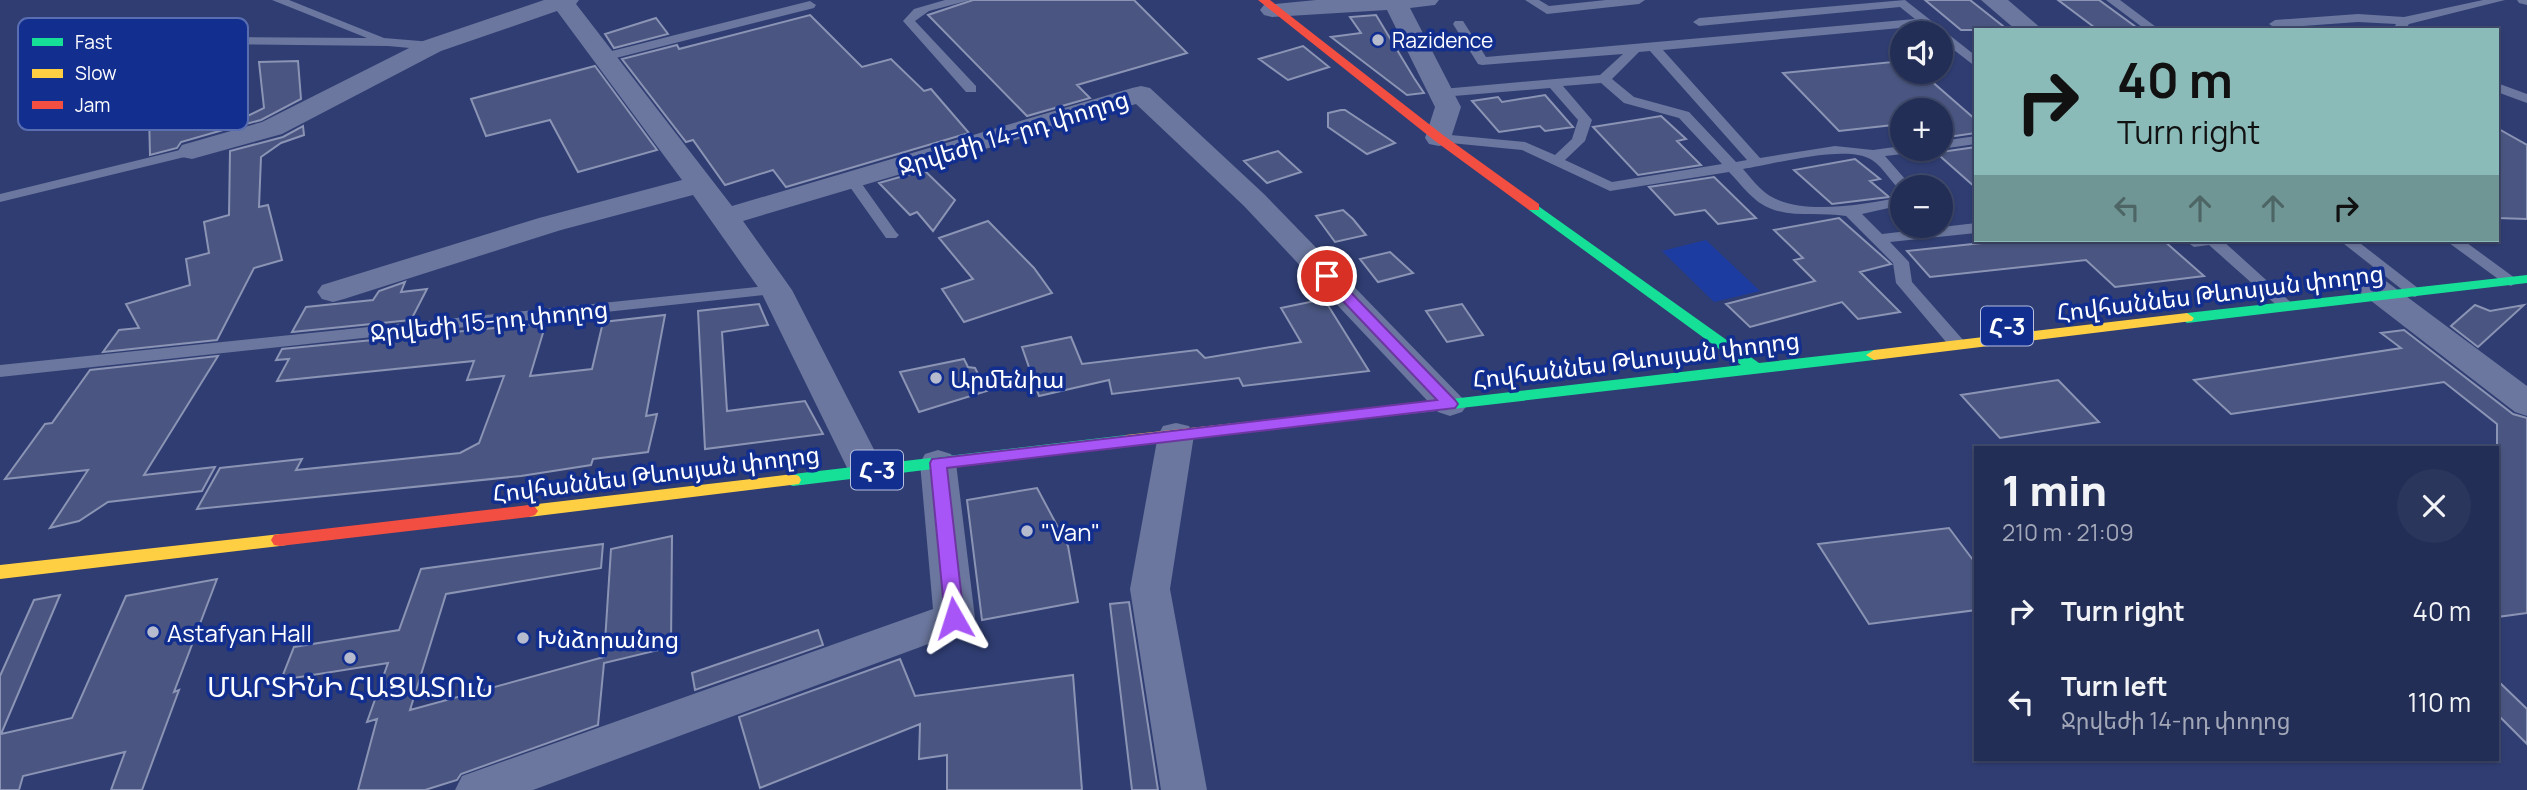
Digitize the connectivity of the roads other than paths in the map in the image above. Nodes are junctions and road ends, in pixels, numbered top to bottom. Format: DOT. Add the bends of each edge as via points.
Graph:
graph roads {
  1 [pos="278,0"];
  2 [pos="964,0"];
  3 [pos="1427,0"];
  4 [pos="1531,0"];
  5 [pos="1639,0"];
  6 [pos="1993,0"];
  7 [pos="2112,0"];
  8 [pos="2499,0"];
  9 [pos="565,1"];
  10 [pos="1395,2"];
  11 [pos="1585,3"];
  12 [pos="810,5"];
  13 [pos="1268,5"];
  14 [pos="1924,21"];
  15 [pos="1699,22"];
  16 [pos="1460,24"];
  17 [pos="2275,24"];
  18 [pos="1890,25"];
  19 [pos="2401,25"];
  20 [pos="2028,28"];
  21 [pos="2151,28"];
  22 [pos="248,41"];
  23 [pos="388,42"];
  24 [pos="1953,44"];
  25 [pos="432,46"];
  26 [pos="1653,47"];
  27 [pos="1635,49"];
  28 [pos="604,57"];
  29 [pos="1974,61"];
  30 [pos="1604,79"];
  31 [pos="1553,83"];
  32 [pos="2499,88"];
  33 [pos="971,89"];
  34 [pos="1442,93"];
  35 [pos="2524,98"];
  36 [pos="2499,103"];
  37 [pos="1439,138"];
  38 [pos="1974,141"];
  39 [pos="1953,144"];
  40 [pos="192,150"];
  41 [pos="1890,151"];
  42 [pos="1876,153"];
  43 [pos="1556,161"];
  44 [pos="1757,163"];
  45 [pos="1735,167"];
  46 [pos="1895,175"];
  47 [pos="852,180"];
  48 [pos="699,184"];
  49 [pos="0,198"];
  50 [pos="1890,204"];
  51 [pos="1851,212"];
  52 [pos="725,217"];
  53 [pos="1974,228"];
  54 [pos="891,235"];
  55 [pos="1878,239"];
  56 [pos="2214,242"];
  57 [pos="2349,242"];
  58 [pos="2456,242"];
  59 [pos="2527,264"];
  60 [pos="2493,268"];
  61 [pos="2519,280"];
  62 [pos="2391,288"];
  63 [pos="776,290"];
  64 [pos="333,292"];
  65 [pos="2275,294"];
  66 [pos="2288,307"];
  67 [pos="1953,339"];
  68 [pos="1739,358"];
  69 [pos="1755,368"];
  70 [pos="0,371"];
  71 [pos="1443,397"];
  72 [pos="2527,404"];
  73 [pos="1105,427"];
  74 [pos="1176,435"];
  75 [pos="859,459"];
  76 [pos="938,463"];
  77 [pos="0,572"];
  78 [pos="478,790"];
  79 [pos="1184,790"];
  1 -- 23 [label="lane"];
  2 -- 33 [label="lane" via="921,10 909,21"];
  3 -- 10 [label="street"];
  4 -- 11 [label="lane" via="1547,10"];
  5 -- 11 [label="lane"];
  6 -- 20 [label="street"];
  7 -- 21 [label="lane"];
  8 -- 19 [label="lane"];
  9 -- 25 [label="street"];
  9 -- 28 [label="street"];
  10 -- 13 [label="street"];
  10 -- 34 [label="street"];
  12 -- 28 [label="lane"];
  13 -- 37 [label="main road"];
  14 -- 15 [label="lane" via="1903,4"];
  16 -- 27 [label="lane" via="1482,61"];
  17 -- 19 [label="lane" via="2358,18"];
  18 -- 26 [label="lane"];
  22 -- 23 [label="lane"];
  23 -- 25 [label="lane"];
  24 -- 29 [label="lane"];
  25 -- 40 [label="street" via="272,128"];
  26 -- 27 [label="lane"];
  26 -- 44 [label="lane"];
  27 -- 30 [label="lane"];
  28 -- 48 [label="street"];
  30 -- 31 [label="lane"];
  30 -- 45 [label="lane" via="1629,100 1685,115"];
  31 -- 34 [label="lane"];
  31 -- 43 [label="lane" via="1585,120 1578,141"];
  32 -- 35 [label="lane"];
  34 -- 37 [label="street" via="1448,107"];
  35 -- 36 [label="lane"];
  37 -- 43 [label="lane" via="1525,146"];
  37 -- 68 [label="main road"];
  38 -- 39 [label="lane"];
  40 -- 49 [label="lane"];
  41 -- 42 [label="lane"];
  42 -- 44 [label="lane" via="1835,150"];
  42 -- 46 [label="lane"];
  43 -- 45 [label="lane" via="1610,187"];
  44 -- 45 [label="lane"];
  45 -- 51 [label="lane" via="1773,206 1792,211 1830,207"];
  47 -- 52 [label="street, Ջրվեժի 14-րդ փողոց"];
  47 -- 54 [label="lane"];
  47 -- 71 [label="street, Ջրվեժի 14-րդ փողոց" via="1141,94 1254,200"];
  48 -- 52 [label="street"];
  48 -- 64 [label="street" via="550,224"];
  50 -- 51 [label="lane"];
  51 -- 55 [label="lane"];
  52 -- 63 [label="street"];
  53 -- 55 [label="lane"];
  55 -- 67 [label="lane" via="1901,262 1904,283"];
  56 -- 65 [label="lane"];
  57 -- 62 [label="lane"];
  58 -- 60 [label="lane"];
  59 -- 60 [label="main road, Հովհաննես Թևոսյան փողոց / Հ-3"];
  60 -- 61 [label="lane"];
  60 -- 62 [label="main road, Հովհաննես Թևոսյան փողոց / Հ-3"];
  61 -- 62 [label="main road, Հովհաննես Թևոսյան փողոց / Հ-3"];
  62 -- 65 [label="main road, Հովհաննես Թևոսյան փողոց / Հ-3"];
  62 -- 66 [label="main road, Հովհաննես Թևոսյան փողոց / Հ-3"];
  62 -- 72 [label="street"];
  63 -- 70 [label="lane, Ջրվեժի 15-րդ փողոց"];
  63 -- 75 [label="street"];
  65 -- 66 [label="lane"];
  65 -- 67 [label="main road, Հովհաննես Թևոսյան փողոց / Հ-3"];
  66 -- 67 [label="main road, Հովհաննես Թևոսյան փողոց / Հ-3"];
  67 -- 68 [label="main road, Հովհաննես Թևոսյան փողոց / Հ-3"];
  67 -- 69 [label="main road, Հովհաննես Թևոսյան փողոց / Հ-3"];
  68 -- 69 [label="main road"];
  68 -- 71 [label="main road, Հովհաննես Թևոսյան փողոց / Հ-3"];
  69 -- 71 [label="main road, Հովհաննես Թևոսյան փողոց / Հ-3"];
  71 -- 73 [label="main road, Հովհաննես Թևոսյան փողոց / Հ-3"];
  71 -- 74 [label="main road, Հովհաննես Թևոսյան փողոց / Հ-3"];
  74 -- 76 [label="main road, Հովհաննես Թևոսյան փողոց / Հ-3"];
  74 -- 79 [label="street" via="1150,589"];
  75 -- 76 [label="main road, Հովհաննես Թևոսյան փողոց / Հ-3"];
  75 -- 77 [label="main road, Հովհաննես Թևոսյան փողոց / Հ-3"];
  76 -- 78 [label="street" via="954,618"];
}
